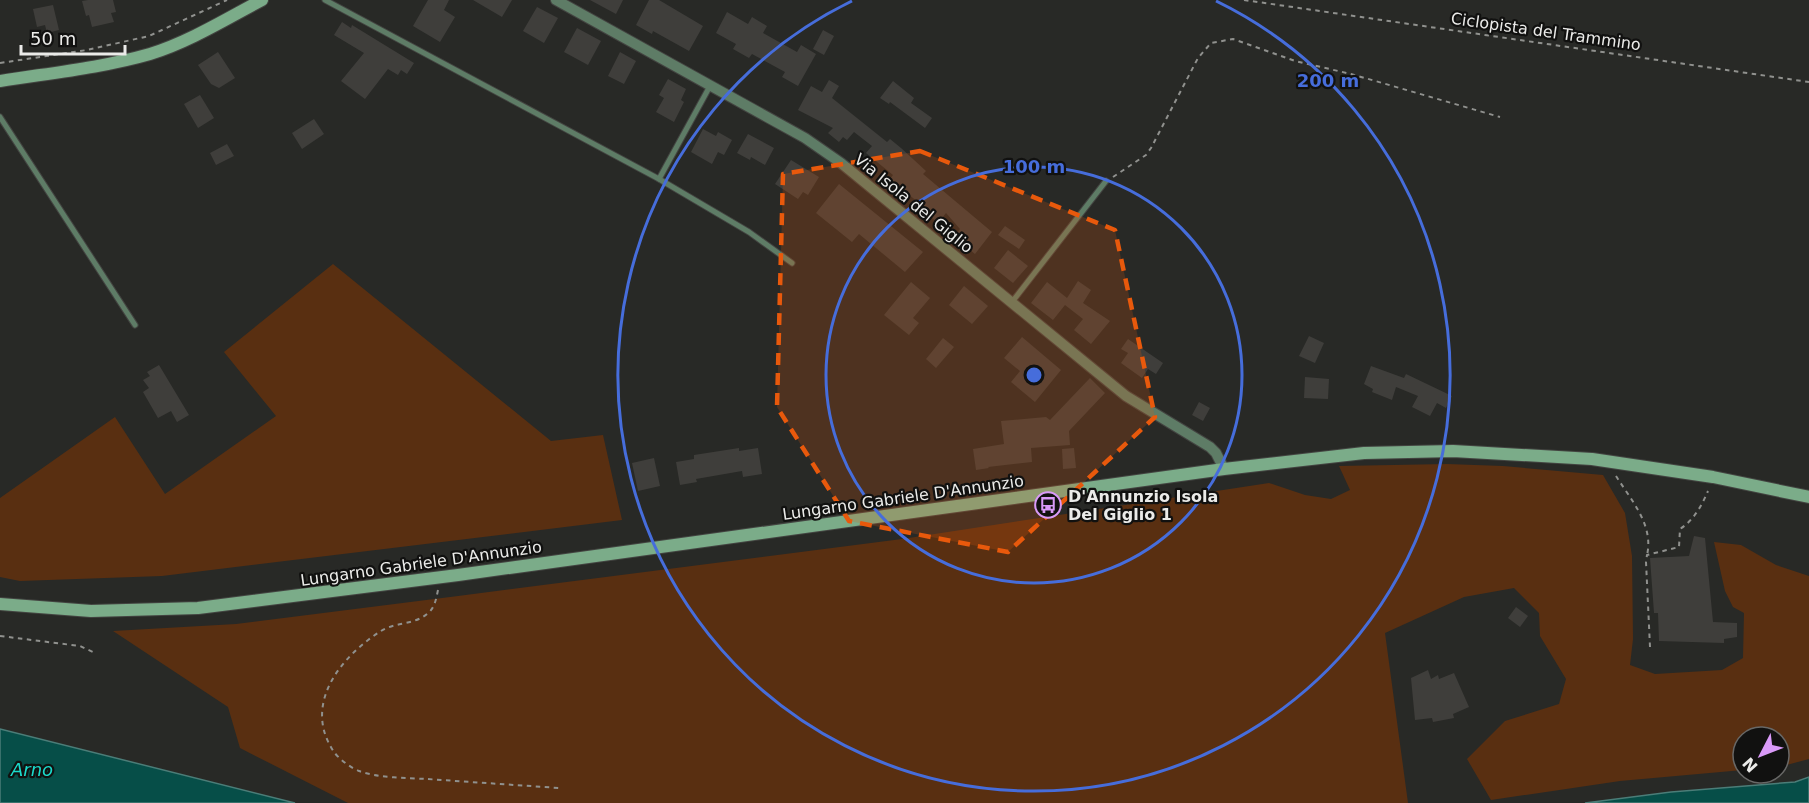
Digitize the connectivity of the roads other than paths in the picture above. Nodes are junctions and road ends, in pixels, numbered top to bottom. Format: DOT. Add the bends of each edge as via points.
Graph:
graph roads {
  1 [pos="262,0"];
  2 [pos="325,0"];
  3 [pos="556,0"];
  4 [pos="0,81"];
  5 [pos="710,86"];
  6 [pos="0,117"];
  7 [pos="659,179"];
  8 [pos="1106,181"];
  9 [pos="792,263"];
  10 [pos="1012,302"];
  11 [pos="135,325"];
  12 [pos="1224,469"];
  13 [pos="1809,497"];
  14 [pos="0,604"];
  1 -- 4 [label="main road" via="151,53"];
  2 -- 7 [label="lane"];
  3 -- 5 [label="street, Via Isola del Giglio"];
  5 -- 7 [label="lane"];
  5 -- 10 [label="street, Via Isola del Giglio" via="805,138 841,163"];
  6 -- 11 [label="lane"];
  7 -- 9 [label="lane" via="749,232"];
  8 -- 10 [label="lane"];
  10 -- 12 [label="street, Via Isola del Giglio" via="1126,396 1210,447"];
  12 -- 13 [label="main road, Lungarno Gabriele D'Annunzio" via="1364,453 1508,453 1607,461"];
  12 -- 14 [label="main road, Lungarno Gabriele D'Annunzio" via="266,600 171,610 91,611"];
}
